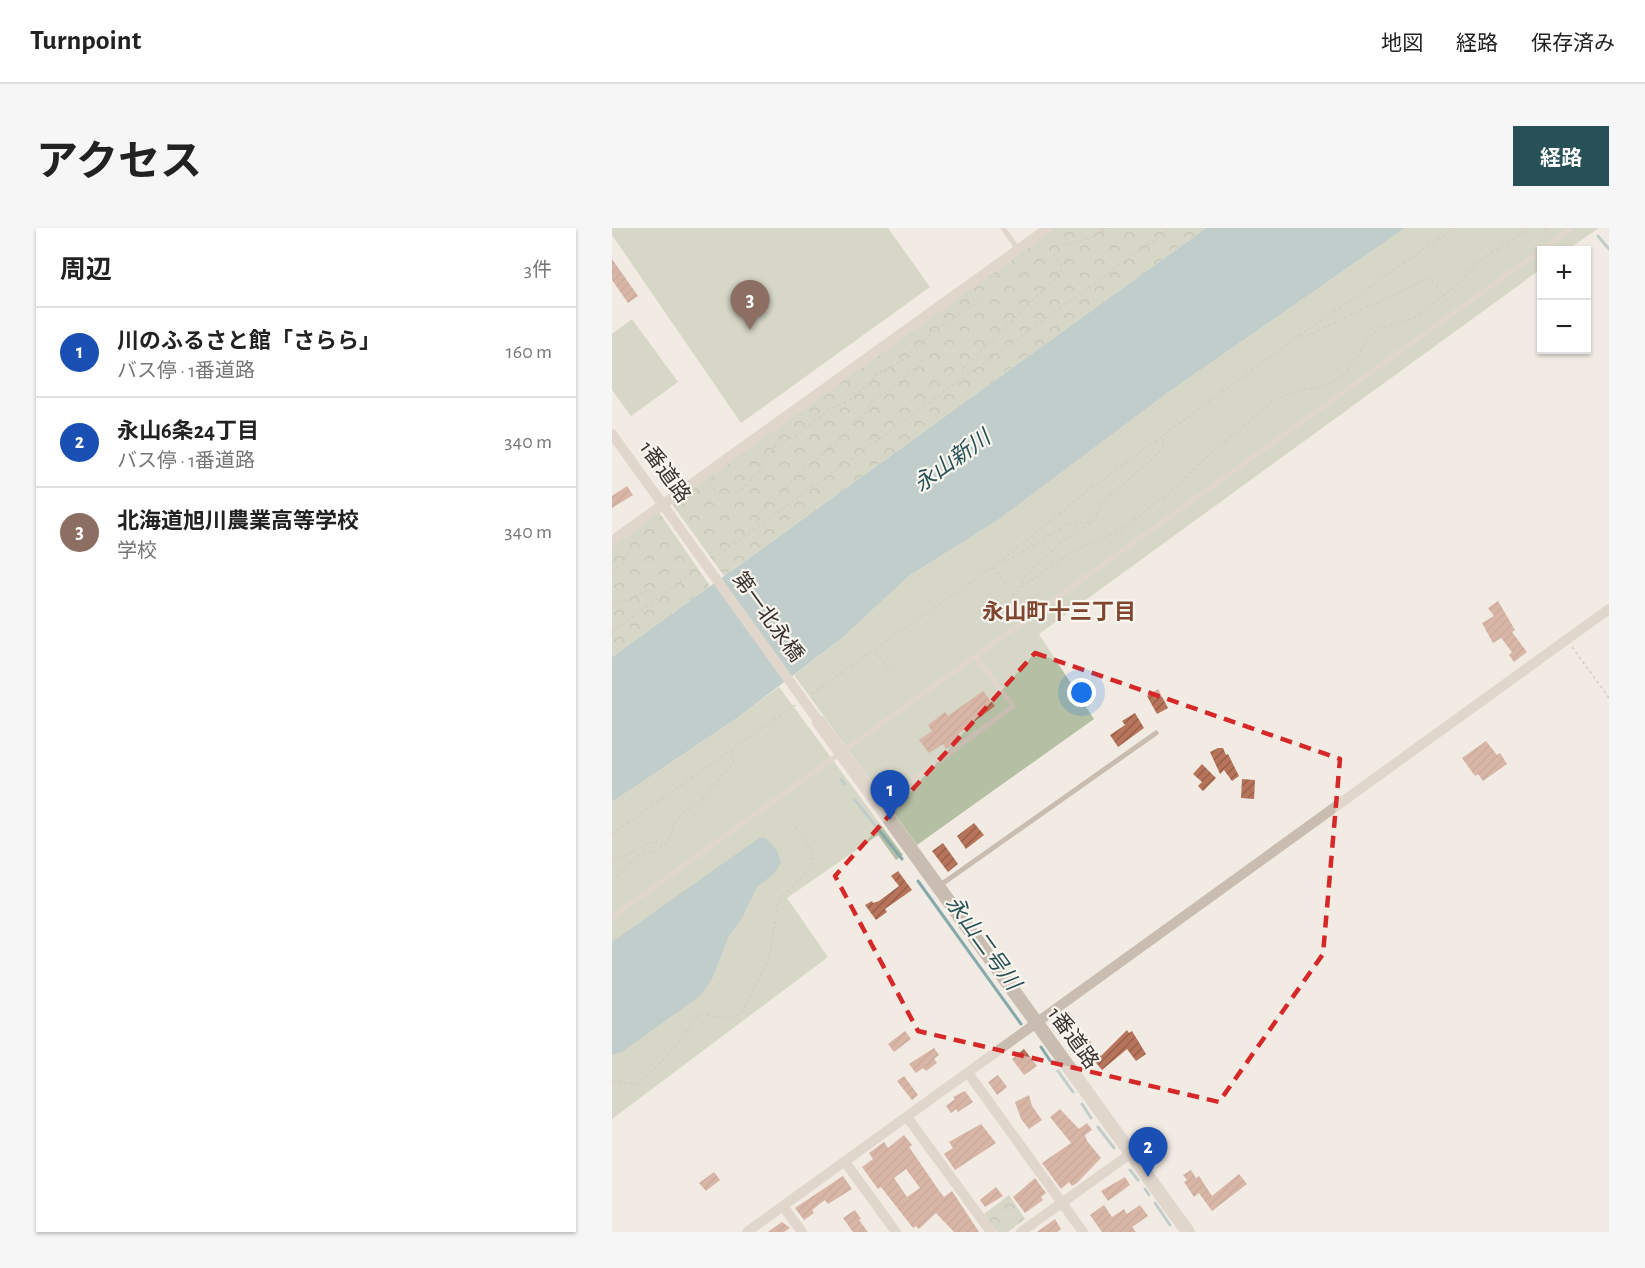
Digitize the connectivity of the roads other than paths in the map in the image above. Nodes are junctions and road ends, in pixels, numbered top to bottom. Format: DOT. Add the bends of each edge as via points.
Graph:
graph roads {
  1 [pos="1003,228"];
  2 [pos="1048,228"];
  3 [pos="1572,228"];
  4 [pos="1018,249"];
  5 [pos="612,434"];
  6 [pos="662,504"];
  7 [pos="684,535"];
  8 [pos="612,541"];
  9 [pos="1609,609"];
  10 [pos="975,656"];
  11 [pos="819,722"];
  12 [pos="1156,733"];
  13 [pos="841,752"];
  14 [pos="879,805"];
  15 [pos="938,887"];
  16 [pos="612,916"];
  17 [pos="1036,1023"];
  18 [pos="968,1073"];
  19 [pos="907,1117"];
  20 [pos="1130,1154"];
  21 [pos="845,1162"];
  22 [pos="1062,1203"];
  23 [pos="783,1206"];
  24 [pos="747,1232"];
  25 [pos="802,1232"];
  26 [pos="896,1232"];
  27 [pos="991,1232"];
  28 [pos="1021,1232"];
  29 [pos="1083,1232"];
  30 [pos="1188,1232"];
  1 -- 4 [label="lane"];
  2 -- 4 [label="street"];
  3 -- 10 [label="lane"];
  4 -- 6 [label="street"];
  5 -- 6 [label="street, 1番道路"];
  6 -- 7 [label="street, 1番道路"];
  6 -- 8 [label="street"];
  7 -- 11 [label="street, 第一北永橋"];
  9 -- 17 [label="street"];
  10 -- 13 [label="lane"];
  10 -- 14 [label="lane" via="1012,706"];
  11 -- 13 [label="street, 1番道路"];
  12 -- 15 [label="lane"];
  13 -- 14 [label="street, 1番道路"];
  13 -- 16 [label="lane"];
  14 -- 15 [label="street, 1番道路"];
  15 -- 17 [label="street, 1番道路"];
  17 -- 18 [label="street"];
  17 -- 20 [label="street, 1番道路"];
  18 -- 19 [label="street"];
  18 -- 22 [label="street"];
  19 -- 21 [label="street"];
  19 -- 27 [label="street"];
  20 -- 22 [label="street"];
  20 -- 30 [label="street, 1番道路"];
  21 -- 23 [label="street"];
  21 -- 26 [label="street"];
  22 -- 28 [label="street"];
  22 -- 29 [label="street"];
  23 -- 24 [label="street"];
  23 -- 25 [label="street"];
}
